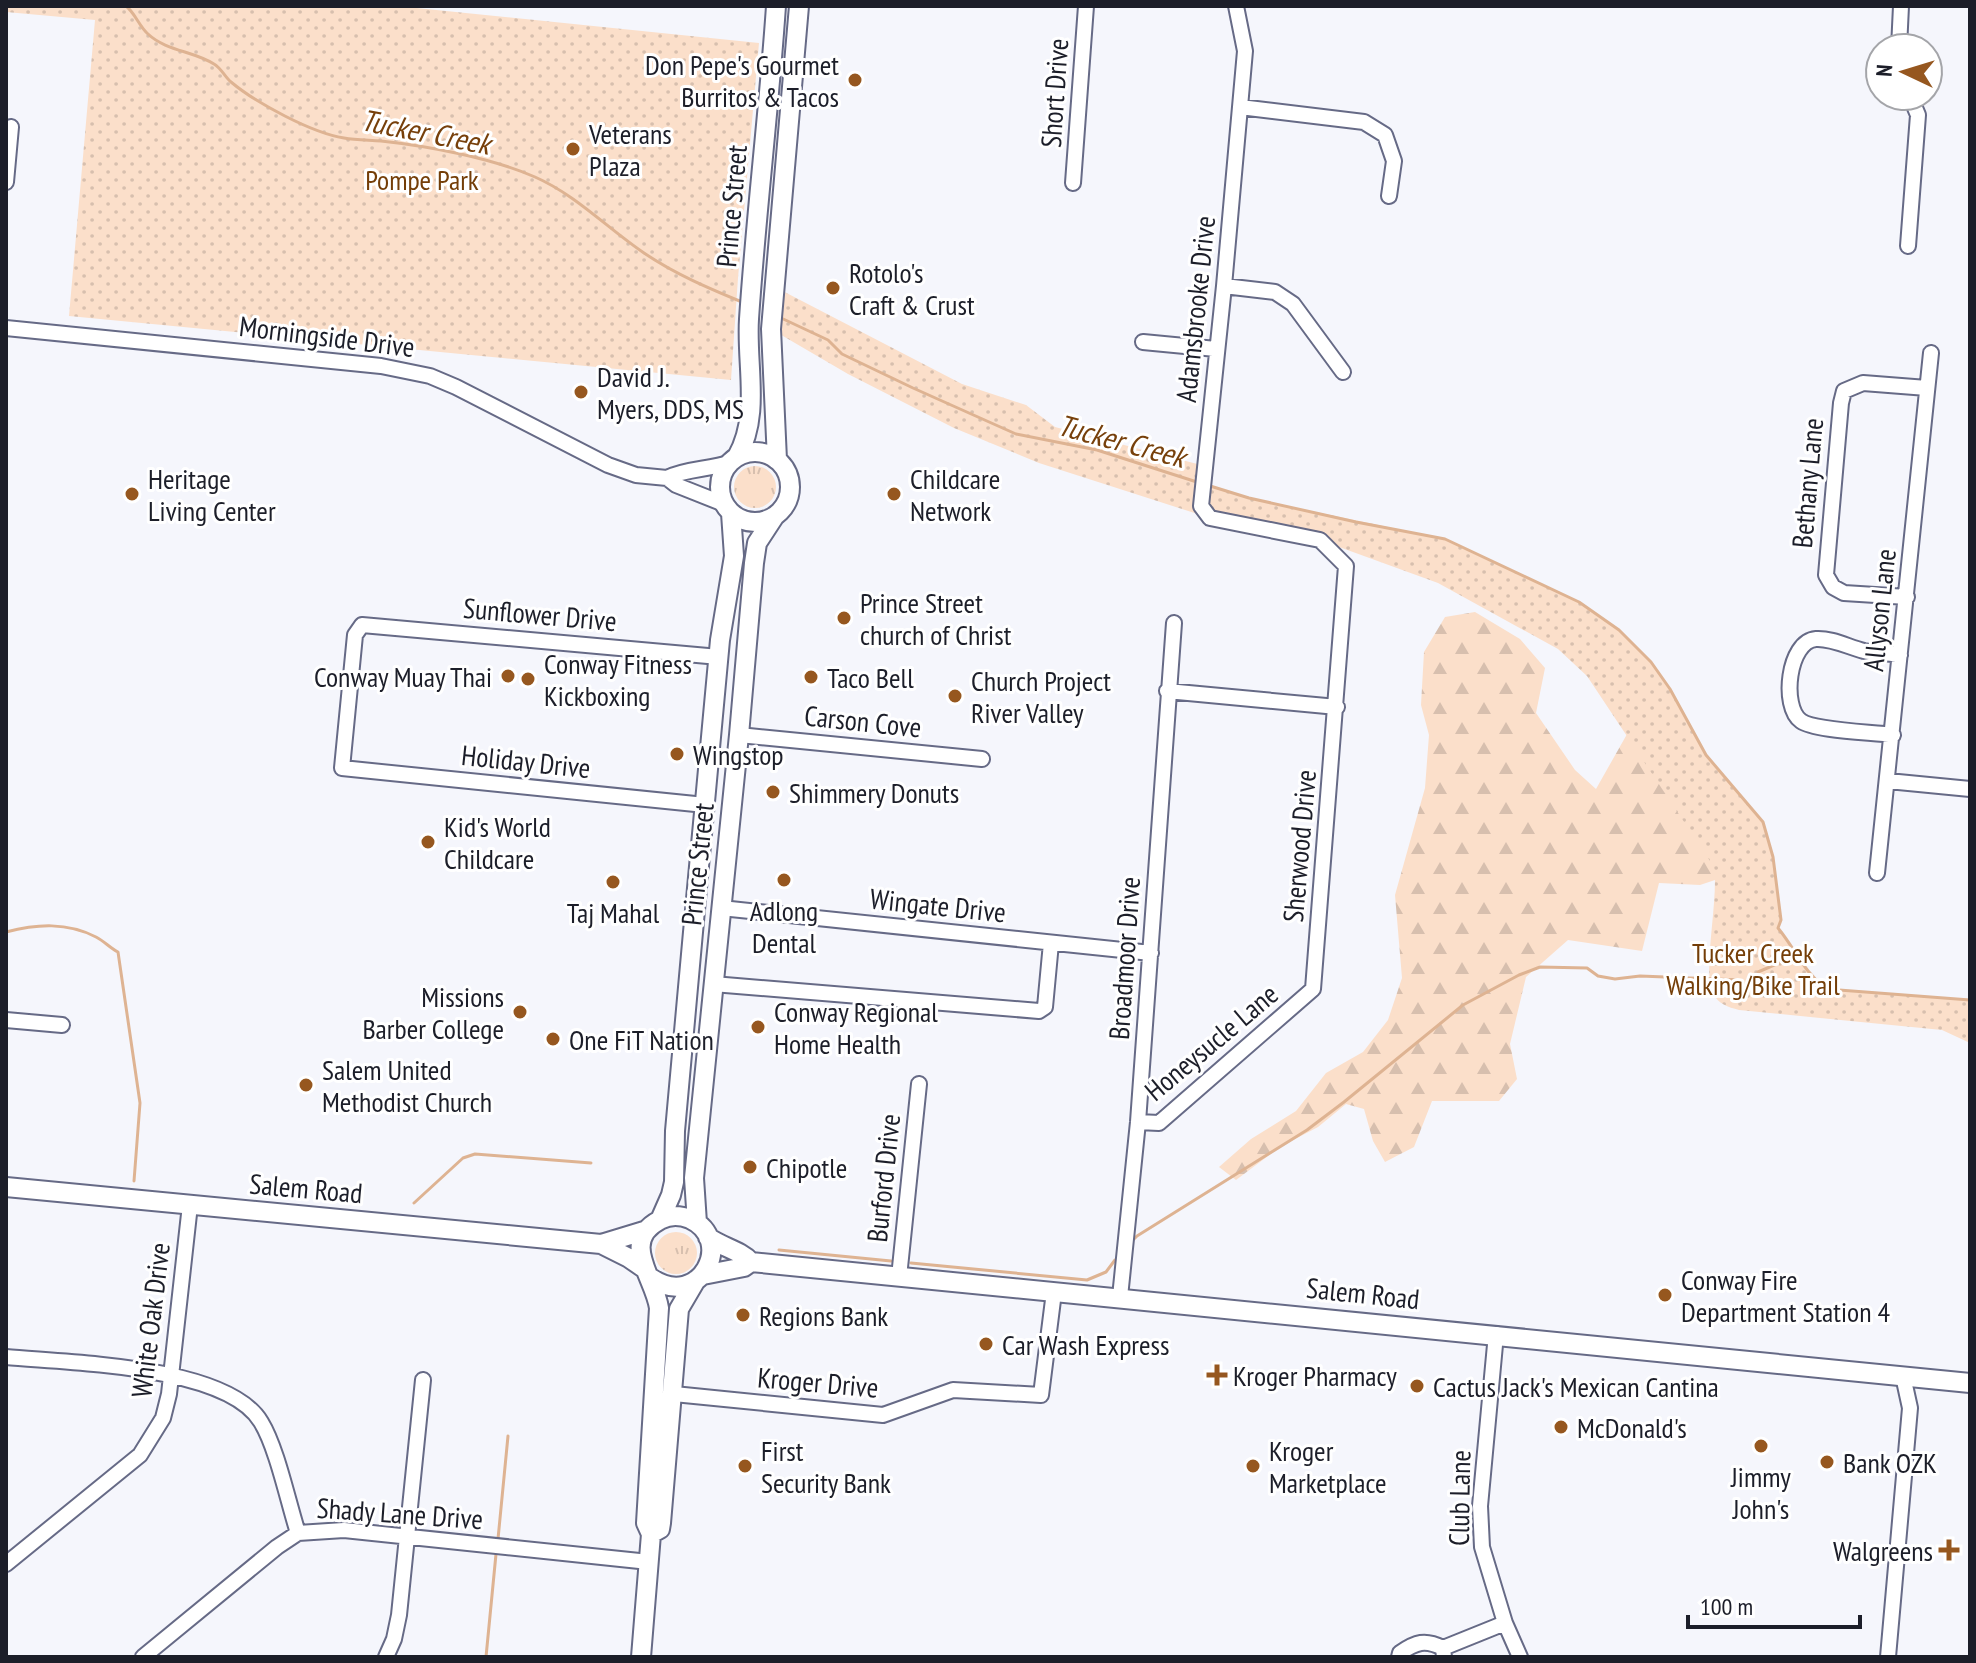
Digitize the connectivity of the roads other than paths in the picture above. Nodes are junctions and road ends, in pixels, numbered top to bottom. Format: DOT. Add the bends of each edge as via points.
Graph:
graph roads {
  1 [pos="776,6"];
  2 [pos="799,6"];
  3 [pos="1086,6"];
  4 [pos="1236,6"];
  5 [pos="1901,6"];
  6 [pos="1900,32"];
  7 [pos="1240,107"];
  8 [pos="1917,112"];
  9 [pos="11,127"];
  10 [pos="6,182"];
  11 [pos="1073,183"];
  12 [pos="1389,196"];
  13 [pos="1908,246"];
  14 [pos="1224,286"];
  15 [pos="6,328"];
  16 [pos="1143,342"];
  17 [pos="1216,349"];
  18 [pos="1931,353"];
  19 [pos="1343,372"];
  20 [pos="1927,388"];
  21 [pos="734,460"];
  22 [pos="777,460"];
  23 [pos="667,478"];
  24 [pos="728,508"];
  25 [pos="774,517"];
  26 [pos="1907,597"];
  27 [pos="1174,623"];
  28 [pos="1900,655"];
  29 [pos="718,666"];
  30 [pos="1167,691"];
  31 [pos="1337,707"];
  32 [pos="741,716"];
  33 [pos="739,735"];
  34 [pos="1893,735"];
  35 [pos="982,759"];
  36 [pos="342,768"];
  37 [pos="1888,781"];
  38 [pos="1970,789"];
  39 [pos="704,813"];
  40 [pos="1877,873"];
  41 [pos="723,886"];
  42 [pos="721,908"];
  43 [pos="1051,943"];
  44 [pos="1151,953"];
  45 [pos="713,984"];
  46 [pos="1313,989"];
  47 [pos="6,1020"];
  48 [pos="62,1025"];
  49 [pos="683,1039"];
  50 [pos="919,1084"];
  51 [pos="700,1116"];
  52 [pos="1138,1122"];
  53 [pos="6,1187"];
  54 [pos="190,1205"];
  55 [pos="653,1225"];
  56 [pos="702,1230"];
  57 [pos="601,1244"];
  58 [pos="751,1262"];
  59 [pos="648,1273"];
  60 [pos="899,1277"];
  61 [pos="700,1278"];
  62 [pos="1054,1292"];
  63 [pos="1120,1297"];
  64 [pos="1496,1334"];
  65 [pos="6,1357"];
  66 [pos="173,1374"];
  67 [pos="1903,1376"];
  68 [pos="1926,1378"];
  69 [pos="423,1380"];
  70 [pos="1970,1383"];
  71 [pos="674,1394"];
  72 [pos="1910,1408"];
  73 [pos="656,1529"];
  74 [pos="298,1533"];
  75 [pos="407,1536"];
  76 [pos="649,1562"];
  77 [pos="6,1564"];
  78 [pos="1505,1623"];
  79 [pos="1444,1652"];
  80 [pos="143,1657"];
  81 [pos="386,1657"];
  82 [pos="641,1657"];
  83 [pos="1399,1657"];
  84 [pos="1520,1657"];
  85 [pos="1888,1657"];
  1 -- 21 [label="main road, Prince Street" via="749,320 752,418"];
  2 -- 22 [label="main road, Prince Street" via="771,329"];
  3 -- 11 [label="street, Short Drive"];
  4 -- 7 [label="street, Adamsbrooke Drive" via="1245,51"];
  5 -- 6 [label="street"];
  7 -- 12 [label="street" via="1364,122 1385,135 1394,161"];
  7 -- 14 [label="street, Adamsbrooke Drive"];
  8 -- 13 [label="street"];
  9 -- 10 [label="street"];
  14 -- 17 [label="street, Adamsbrooke Drive"];
  14 -- 19 [label="street" via="1275,292 1293,304"];
  15 -- 23 [label="street, Morningside Drive" via="365,364 430,376 608,465"];
  16 -- 17 [label="street"];
  17 -- 31 [label="street, Adamsbrooke Drive" via="1201,506 1210,518 1320,540 1346,566"];
  18 -- 20 [label="street, Allyson Lane"];
  20 -- 26 [label="street, Allyson Lane"];
  20 -- 26 [label="street, Bethany Lane" via="1863,383 1844,391 1841,403 1826,575 1844,593"];
  21 -- 22 [label="main road" via="758,452"];
  21 -- 23 [label="street, Morningside Drive"];
  21 -- 24 [label="main road" via="720,484"];
  22 -- 25 [label="main road" via="790,485 786,504"];
  23 -- 24 [label="street, Morningside Drive"];
  24 -- 25 [label="main road" via="742,520"];
  24 -- 29 [label="main road, Prince Street" via="734,549"];
  25 -- 32 [label="main road, Prince Street" via="755,554"];
  26 -- 28 [label="street, Allyson Lane"];
  27 -- 30 [label="street, Broadmoor Drive"];
  28 -- 34 [label="street, Allyson Lane"];
  28 -- 34 [label="street" via="1814,639 1797,651 1790,696 1802,722"];
  29 -- 32 [label="main road" via="732,667 734,711"];
  29 -- 33 [label="main road" via="726,687 726,726"];
  29 -- 36 [label="street, Sunflower Drive" via="371,625 358,628"];
  29 -- 39 [label="main road, Prince Street"];
  30 -- 31 [label="street"];
  30 -- 44 [label="street, Broadmoor Drive"];
  31 -- 46 [label="street, Sherwood Drive"];
  32 -- 33 [label="main road, Prince Street"];
  33 -- 35 [label="street, Carson Cove"];
  33 -- 41 [label="main road, Prince Street"];
  34 -- 37 [label="street, Allyson Lane"];
  36 -- 39 [label="street, Holiday Drive"];
  37 -- 38 [label="street"];
  37 -- 40 [label="street, Allyson Lane"];
  39 -- 41 [label="main road" via="718,830 715,875"];
  39 -- 42 [label="main road" via="711,838 707,894"];
  39 -- 49 [label="main road, Prince Street"];
  41 -- 42 [label="main road, Prince Street"];
  42 -- 43 [label="street, Wingate Drive"];
  42 -- 45 [label="main road, Prince Street"];
  43 -- 44 [label="street, Wingate Drive"];
  43 -- 45 [label="street" via="1045,1007 1039,1011"];
  44 -- 52 [label="street, Broadmoor Drive"];
  45 -- 51 [label="main road, Prince Street"];
  46 -- 52 [label="street, Honeysucle Lane" via="1159,1123"];
  47 -- 48 [label="street"];
  49 -- 51 [label="main road" via="696,1061 693,1105"];
  49 -- 55 [label="main road, Prince Street" via="674,1182"];
  50 -- 60 [label="street, Burford Drive"];
  51 -- 56 [label="main road, Prince Street" via="694,1191"];
  52 -- 63 [label="street, Broadmoor Drive"];
  53 -- 54 [label="main road, Salem Road"];
  54 -- 57 [label="main road, Salem Road"];
  54 -- 66 [label="street, White Oak Drive"];
  55 -- 56 [label="main road" via="679,1216"];
  55 -- 57 [label="main road, Salem Road"];
  55 -- 59 [label="main road" via="640,1249"];
  56 -- 58 [label="main road, Salem Road"];
  56 -- 61 [label="main road" via="711,1257"];
  57 -- 59 [label="main road, Salem Road"];
  58 -- 60 [label="main road, Salem Road"];
  58 -- 61 [label="main road, Salem Road"];
  59 -- 61 [label="main road" via="671,1287"];
  59 -- 73 [label="main road" via="659,1308 651,1451 656,1464"];
  60 -- 62 [label="main road, Salem Road"];
  61 -- 71 [label="main road" via="679,1309"];
  62 -- 63 [label="main road, Salem Road"];
  62 -- 71 [label="street, Kroger Drive" via="1041,1395 953,1390 883,1415"];
  63 -- 64 [label="main road, Salem Road"];
  64 -- 67 [label="main road, Salem Road"];
  64 -- 78 [label="street, Club Lane" via="1480,1506 1486,1565"];
  65 -- 66 [label="street"];
  66 -- 74 [label="street" via="238,1401 260,1420"];
  66 -- 77 [label="street, White Oak Drive" via="163,1418 140,1455"];
  67 -- 68 [label="main road, Salem Road"];
  67 -- 72 [label="street"];
  68 -- 70 [label="main road, Salem Road"];
  68 -- 72 [label="street"];
  69 -- 75 [label="street"];
  71 -- 73 [label="main road"];
  72 -- 85 [label="street"];
  73 -- 76 [label="main road"];
  74 -- 75 [label="street, Shady Lane Drive" via="344,1530"];
  74 -- 80 [label="street, Shady Lane Drive"];
  75 -- 76 [label="street, Shady Lane Drive"];
  75 -- 81 [label="street" via="399,1615"];
  76 -- 82 [label="main road"];
  78 -- 79 [label="street"];
  78 -- 84 [label="street, Club Lane"];
  79 -- 83 [label="street" via="1430,1641 1414,1643"];
}
